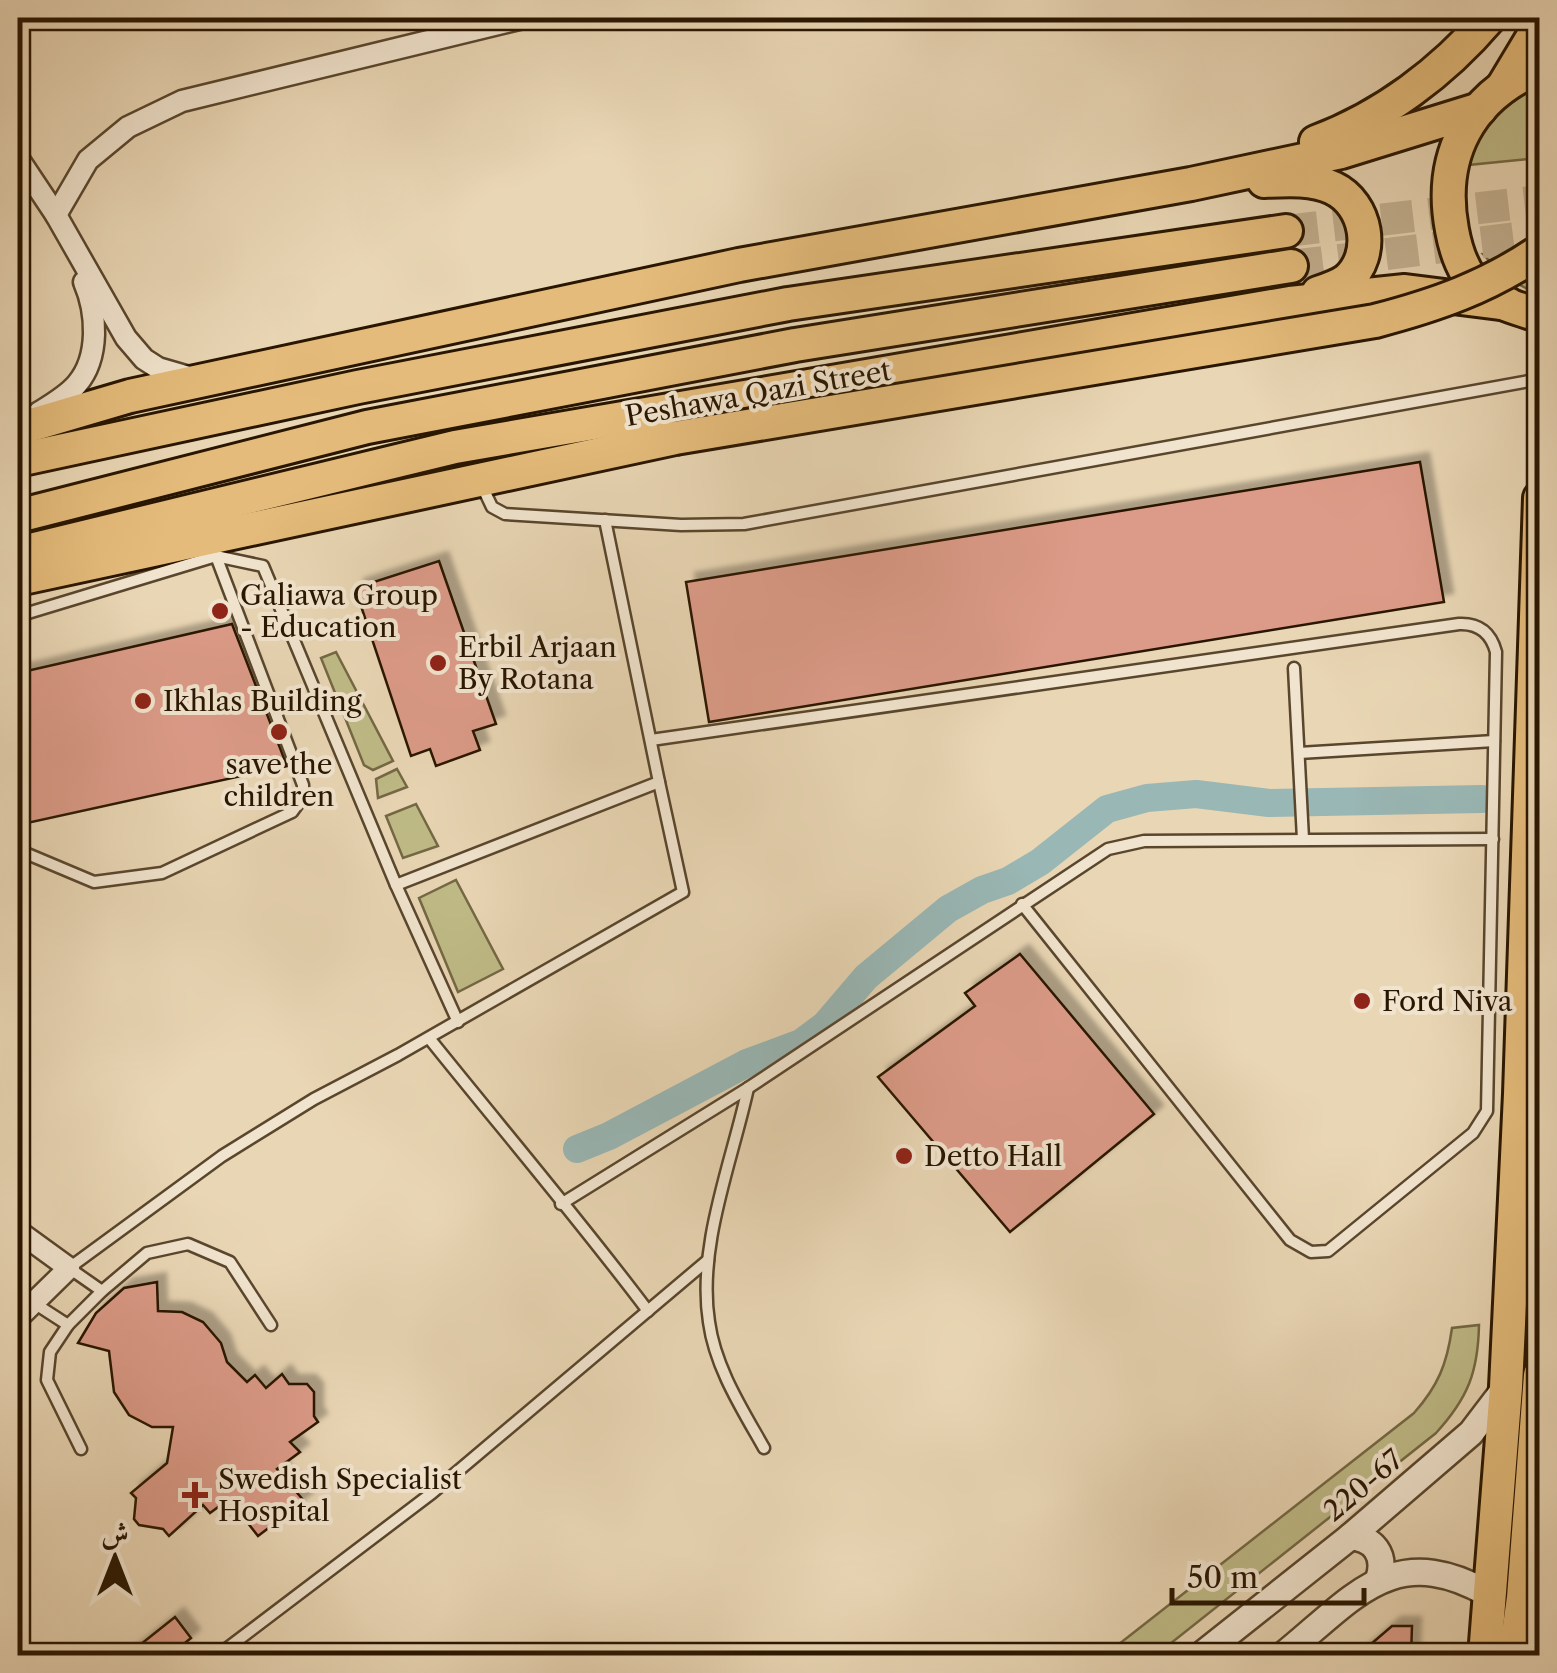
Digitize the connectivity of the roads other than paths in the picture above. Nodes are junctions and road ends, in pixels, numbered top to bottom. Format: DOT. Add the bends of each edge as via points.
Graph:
graph roads {
  1 [pos="26,18"];
  2 [pos="523,18"];
  3 [pos="1489,18"];
  4 [pos="18,20"];
  5 [pos="1540,24"];
  6 [pos="1540,66"];
  7 [pos="1492,98"];
  8 [pos="18,158"];
  9 [pos="1192,184"];
  10 [pos="1124,196"];
  11 [pos="56,216"];
  12 [pos="1286,231"];
  13 [pos="1540,251"];
  14 [pos="1290,266"];
  15 [pos="1290,302"];
  16 [pos="1508,304"];
  17 [pos="1540,316"];
  18 [pos="1540,338"];
  19 [pos="214,378"];
  20 [pos="1540,379"];
  21 [pos="18,427"];
  22 [pos="18,460"];
  23 [pos="480,480"];
  24 [pos="1540,498"];
  25 [pos="18,516"];
  26 [pos="606,520"];
  27 [pos="200,550"];
  28 [pos="18,553"];
  29 [pos="18,579"];
  30 [pos="18,616"];
  31 [pos="1294,668"];
  32 [pos="651,740"];
  33 [pos="1494,741"];
  34 [pos="1298,753"];
  35 [pos="659,782"];
  36 [pos="1303,839"];
  37 [pos="1493,839"];
  38 [pos="18,850"];
  39 [pos="396,884"];
  40 [pos="1022,904"];
  41 [pos="458,1022"];
  42 [pos="430,1038"];
  43 [pos="748,1088"];
  44 [pos="561,1204"];
  45 [pos="18,1231"];
  46 [pos="708,1260"];
  47 [pos="69,1268"];
  48 [pos="102,1291"];
  49 [pos="33,1302"];
  50 [pos="648,1311"];
  51 [pos="18,1318"];
  52 [pos="68,1324"];
  53 [pos="271,1325"];
  54 [pos="1540,1375"];
  55 [pos="1506,1387"];
  56 [pos="764,1448"];
  57 [pos="81,1450"];
  58 [pos="1350,1536"];
  59 [pos="1379,1578"];
  60 [pos="1488,1593"];
  61 [pos="217,1656"];
  62 [pos="1200,1656"];
  63 [pos="1282,1656"];
  64 [pos="1485,1656"];
  65 [pos="1515,1656"];
  1 -- 4 [label="street"];
  2 -- 11 [label="street" via="182,101 128,127 88,160"];
  3 -- 10 [label="main road" via="1412,90 1357,124 1293,150"];
  5 -- 7 [label="main road"];
  6 -- 7 [label="main road, Peshawa Qazi Street"];
  7 -- 9 [label="main road, Peshawa Qazi Street" via="1341,152"];
  7 -- 16 [label="main road, Peshawa Qazi Street" via="1463,130 1447,198 1455,248 1471,278 1483,293"];
  8 -- 11 [label="street"];
  9 -- 10 [label="main road, Peshawa Qazi Street"];
  9 -- 15 [label="main road" via="1317,183 1349,199 1364,231 1358,266 1346,281"];
  10 -- 19 [label="main road, Peshawa Qazi Street" via="739,265"];
  11 -- 19 [label="street" via="144,359 174,375"];
  11 -- 21 [label="street" via="89,293 92,349 78,384"];
  12 -- 22 [label="main road" via="788,304"];
  13 -- 23 [label="main road, bridge" via="1453,299 1376,320 675,438"];
  14 -- 25 [label="main road, Peshawa Qazi Street" via="795,346 367,428"];
  15 -- 16 [label="main road, Peshawa Qazi Street" via="1405,292"];
  15 -- 28 [label="main road, Peshawa Qazi Street" via="455,447"];
  16 -- 17 [label="main road, Peshawa Qazi Street"];
  16 -- 18 [label="main road"];
  19 -- 21 [label="main road, Peshawa Qazi Street"];
  20 -- 26 [label="lane" via="744,524"];
  23 -- 26 [label="lane" via="488,502 504,514"];
  23 -- 27 [label="main road"];
  24 -- 55 [label="main road"];
  26 -- 32 [label="lane"];
  27 -- 29 [label="main road"];
  27 -- 30 [label="lane"];
  27 -- 38 [label="lane" via="303,798 274,823 162,874 94,882"];
  27 -- 39 [label="lane" via="263,566"];
  31 -- 34 [label="lane"];
  32 -- 33 [label="lane" via="1468,623 1484,630 1496,652"];
  32 -- 35 [label="lane"];
  33 -- 34 [label="lane"];
  33 -- 37 [label="lane"];
  34 -- 36 [label="lane"];
  35 -- 39 [label="lane"];
  35 -- 41 [label="lane" via="683,892"];
  36 -- 37 [label="lane"];
  36 -- 40 [label="lane" via="1126,844"];
  37 -- 40 [label="lane" via="1484,1120 1336,1246 1320,1252 1290,1240"];
  39 -- 41 [label="lane"];
  40 -- 43 [label="lane"];
  41 -- 42 [label="lane"];
  42 -- 44 [label="lane"];
  42 -- 47 [label="lane" via="222,1156"];
  43 -- 44 [label="lane"];
  43 -- 46 [label="lane"];
  44 -- 50 [label="lane"];
  45 -- 47 [label="street"];
  46 -- 50 [label="lane"];
  46 -- 56 [label="lane" via="715,1346"];
  47 -- 48 [label="lane"];
  47 -- 49 [label="street"];
  48 -- 52 [label="lane"];
  48 -- 53 [label="lane" via="148,1253 188,1244 230,1262"];
  49 -- 51 [label="street"];
  49 -- 52 [label="lane"];
  50 -- 61 [label="lane" via="432,1493"];
  52 -- 57 [label="lane" via="50,1352 47,1380"];
  54 -- 65 [label="main road"];
  55 -- 58 [label="street, 220-67" via="1471,1433"];
  55 -- 60 [label="main road"];
  58 -- 59 [label="street" via="1377,1548"];
  58 -- 62 [label="street, 220-67"];
  59 -- 60 [label="street" via="1435,1572"];
  59 -- 63 [label="street"];
  60 -- 64 [label="main road"];
}
